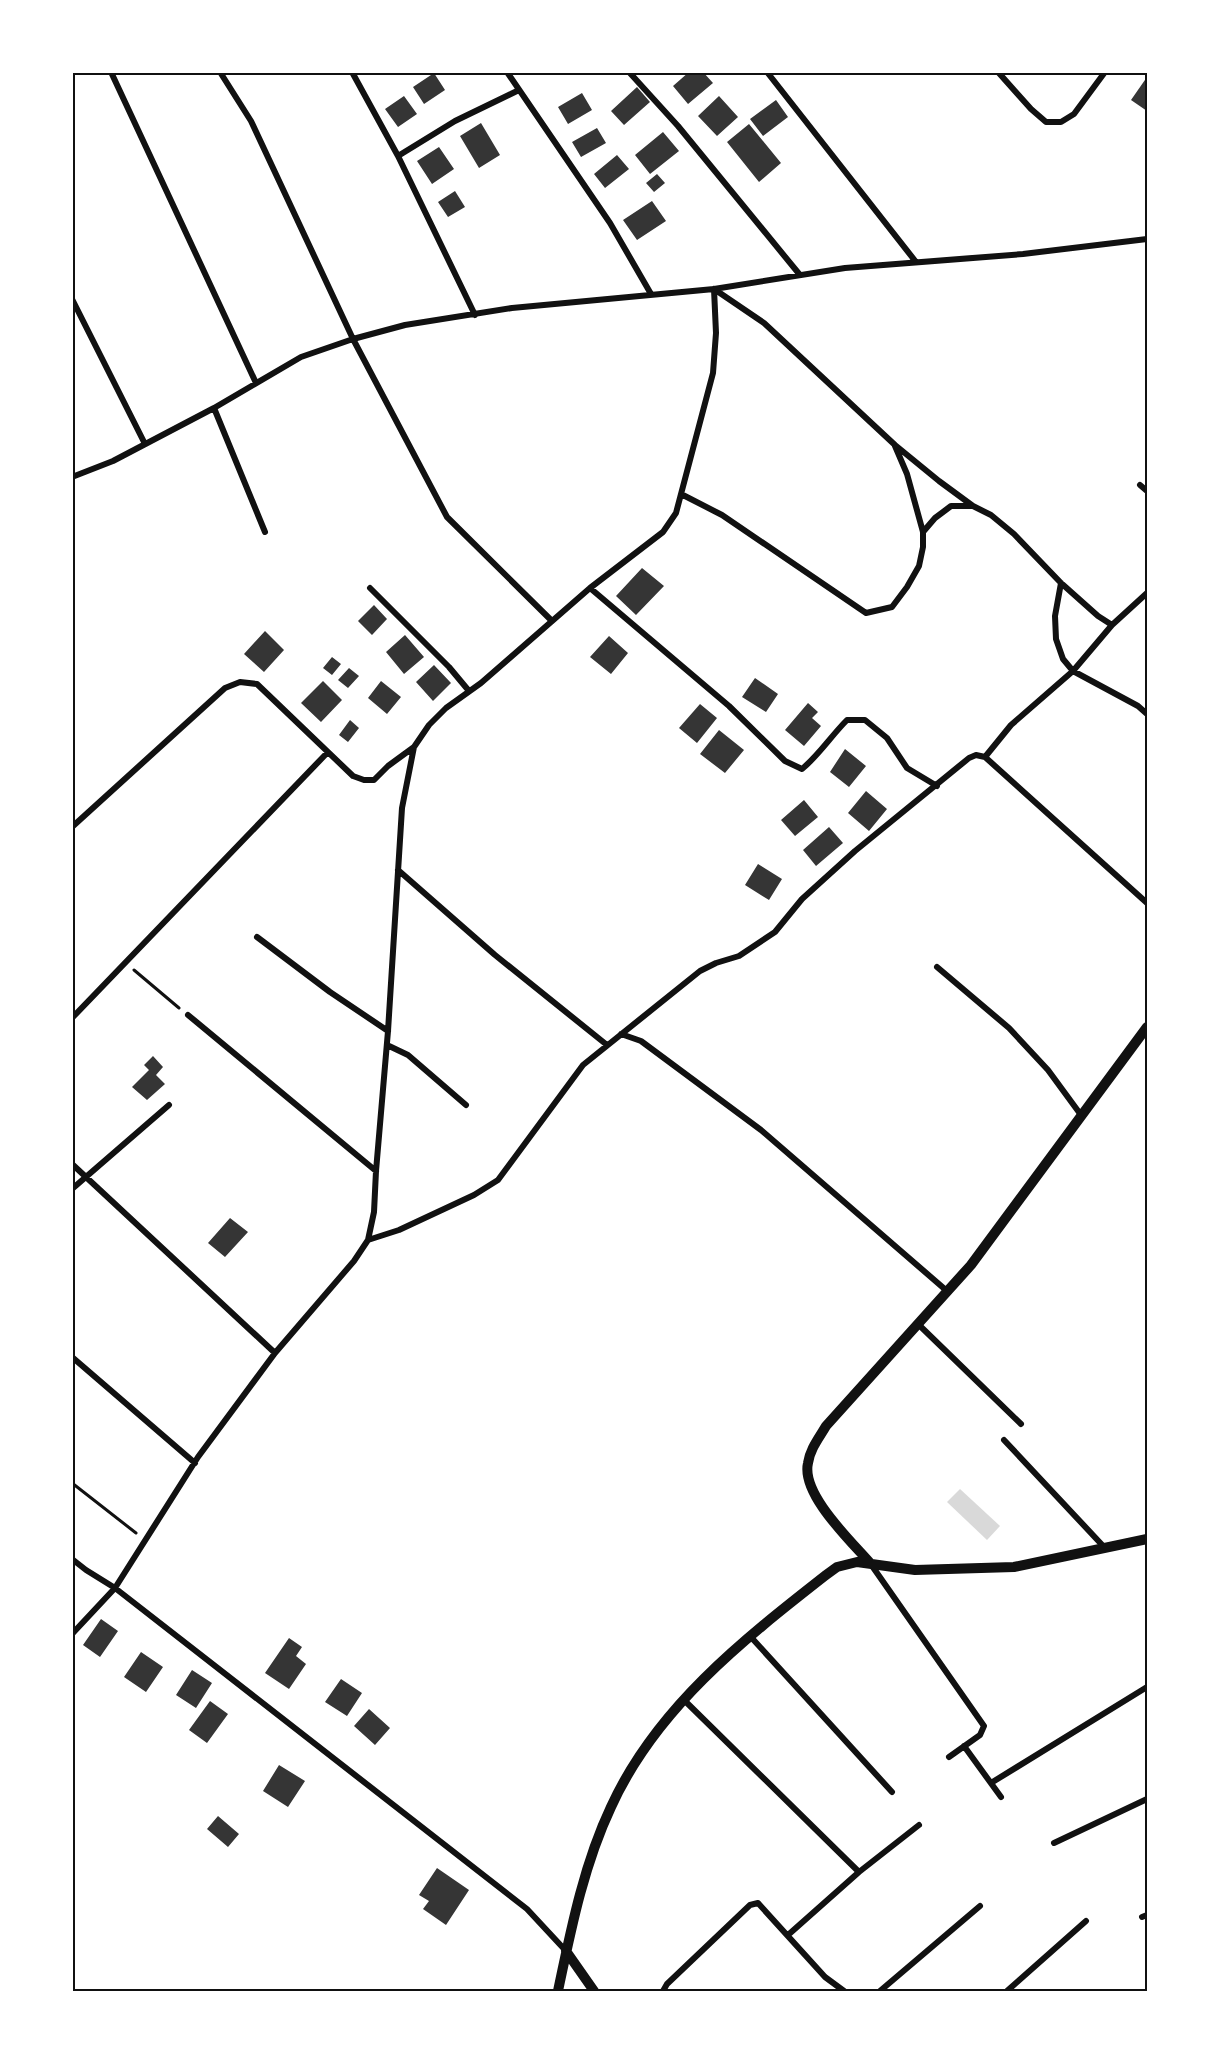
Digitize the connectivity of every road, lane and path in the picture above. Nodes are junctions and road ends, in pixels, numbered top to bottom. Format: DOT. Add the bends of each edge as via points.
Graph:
graph roads {
  1 [pos="111,72"];
  2 [pos="220,72"];
  3 [pos="352,72"];
  4 [pos="507,72"];
  5 [pos="629,72"];
  6 [pos="767,72"];
  7 [pos="998,72"];
  8 [pos="1105,72"];
  9 [pos="519,90"];
  10 [pos="398,156"];
  11 [pos="1147,238"];
  12 [pos="916,262"];
  13 [pos="800,275"];
  14 [pos="714,289"];
  15 [pos="651,294"];
  16 [pos="72,299"];
  17 [pos="475,315"];
  18 [pos="353,339"];
  19 [pos="256,383"];
  20 [pos="214,408"];
  21 [pos="145,444"];
  22 [pos="895,445"];
  23 [pos="72,477"];
  24 [pos="1140,485"];
  25 [pos="1147,491"];
  26 [pos="681,494"];
  27 [pos="973,506"];
  28 [pos="266,532"];
  29 [pos="923,532"];
  30 [pos="1061,584"];
  31 [pos="370,588"];
  32 [pos="590,588"];
  33 [pos="1147,593"];
  34 [pos="552,621"];
  35 [pos="1112,626"];
  36 [pos="1073,671"];
  37 [pos="470,691"];
  38 [pos="1147,714"];
  39 [pos="414,747"];
  40 [pos="327,753"];
  41 [pos="985,757"];
  42 [pos="937,786"];
  43 [pos="72,827"];
  44 [pos="399,870"];
  45 [pos="1147,903"];
  46 [pos="257,937"];
  47 [pos="125,963"];
  48 [pos="937,967"];
  49 [pos="188,1015"];
  50 [pos="72,1018"];
  51 [pos="1147,1027"];
  52 [pos="388,1031"];
  53 [pos="621,1034"];
  54 [pos="387,1045"];
  55 [pos="608,1045"];
  56 [pos="169,1105"];
  57 [pos="466,1105"];
  58 [pos="1081,1115"];
  59 [pos="72,1164"];
  60 [pos="376,1171"];
  61 [pos="86,1176"];
  62 [pos="72,1189"];
  63 [pos="368,1240"];
  64 [pos="947,1291"];
  65 [pos="918,1324"];
  66 [pos="275,1353"];
  67 [pos="72,1357"];
  68 [pos="1021,1424"];
  69 [pos="1004,1440"];
  70 [pos="195,1463"];
  71 [pos="72,1483"];
  72 [pos="145,1539"];
  73 [pos="1147,1539"];
  74 [pos="1105,1549"];
  75 [pos="72,1559"];
  76 [pos="870,1563"];
  77 [pos="115,1588"];
  78 [pos="72,1634"];
  79 [pos="749,1635"];
  80 [pos="1147,1687"];
  81 [pos="684,1700"];
  82 [pos="964,1746"];
  83 [pos="949,1757"];
  84 [pos="991,1783"];
  85 [pos="892,1792"];
  86 [pos="1000,1797"];
  87 [pos="1147,1798"];
  88 [pos="919,1825"];
  89 [pos="1054,1844"];
  90 [pos="859,1872"];
  91 [pos="980,1906"];
  92 [pos="1086,1921"];
  93 [pos="788,1935"];
  94 [pos="566,1951"];
  95 [pos="558,1991"];
  96 [pos="594,1991"];
  97 [pos="663,1991"];
  98 [pos="844,1991"];
  99 [pos="880,1991"];
  100 [pos="1007,1991"];
  1 -- 19 [label="street"];
  2 -- 18 [label="street" via="251,121"];
  3 -- 10 [label="street"];
  4 -- 9 [label="street"];
  5 -- 13 [label="street"];
  6 -- 12 [label="street"];
  7 -- 8 [label="street" via="1046,122 1061,122 1074,114"];
  9 -- 10 [label="street" via="455,121"];
  9 -- 15 [label="street" via="610,224"];
  10 -- 17 [label="street"];
  11 -- 12 [label="street" via="1023,254"];
  12 -- 13 [label="street"];
  13 -- 14 [label="street"];
  14 -- 15 [label="street"];
  14 -- 22 [label="street" via="764,323"];
  14 -- 26 [label="street" via="713,374"];
  15 -- 17 [label="street"];
  16 -- 21 [label="street"];
  17 -- 18 [label="street" via="405,325"];
  18 -- 19 [label="street" via="302,357"];
  18 -- 34 [label="street" via="447,517"];
  19 -- 20 [label="street"];
  20 -- 21 [label="street"];
  20 -- 28 [label="street"];
  21 -- 23 [label="street"];
  22 -- 27 [label="street"];
  22 -- 29 [label="street"];
  24 -- 25 [label="street"];
  26 -- 29 [label="street" via="722,515 866,613 892,607 907,587 919,566"];
  26 -- 32 [label="street" via="676,513 663,532"];
  27 -- 29 [label="street" via="951,506"];
  27 -- 30 [label="street" via="1014,534"];
  30 -- 35 [label="street"];
  30 -- 36 [label="street" via="1055,616 1056,639 1063,659"];
  31 -- 37 [label="street"];
  32 -- 34 [label="street"];
  32 -- 42 [label="street" via="729,706 785,760 802,769 847,720 865,720 887,738 907,768"];
  33 -- 35 [label="street"];
  34 -- 37 [label="street"];
  35 -- 36 [label="street"];
  36 -- 38 [label="street"];
  36 -- 41 [label="street" via="1011,725"];
  37 -- 39 [label="street" via="429,725"];
  39 -- 40 [label="street" via="374,780 353,776"];
  39 -- 44 [label="street" via="402,808"];
  40 -- 43 [label="street" via="257,684 240,682 225,688"];
  40 -- 47 [label="street"];
  41 -- 42 [label="street" via="969,758"];
  41 -- 45 [label="street"];
  42 -- 53 [label="street" via="855,851 802,899 775,932 739,956 700,971"];
  44 -- 52 [label="street"];
  44 -- 55 [label="street" via="495,955"];
  46 -- 52 [label="street"];
  47 -- 49 [label="path"];
  47 -- 50 [label="street"];
  48 -- 58 [label="street" via="1009,1028 1048,1070"];
  49 -- 60 [label="street"];
  51 -- 58 [label="street"];
  52 -- 54 [label="street"];
  53 -- 55 [label="street"];
  53 -- 64 [label="street" via="641,1041 761,1130"];
  54 -- 57 [label="street" via="408,1055"];
  54 -- 60 [label="street"];
  55 -- 63 [label="street" via="575,1074 498,1180 474,1196"];
  56 -- 61 [label="street"];
  58 -- 64 [label="street" via="971,1265"];
  59 -- 61 [label="street"];
  60 -- 63 [label="street"];
  61 -- 62 [label="street"];
  61 -- 66 [label="street"];
  63 -- 66 [label="street"];
  64 -- 65 [label="street"];
  65 -- 68 [label="street"];
  65 -- 76 [label="street" via="826,1426 807,1464 818,1502"];
  66 -- 70 [label="street"];
  67 -- 70 [label="street"];
  69 -- 74 [label="street"];
  70 -- 72 [label="street"];
  71 -- 72 [label="path"];
  72 -- 77 [label="street"];
  73 -- 74 [label="street"];
  74 -- 76 [label="street" via="1014,1568 915,1570"];
  75 -- 77 [label="street"];
  76 -- 79 [label="street" via="837,1567"];
  76 -- 82 [label="street" via="984,1726 980,1735"];
  77 -- 78 [label="street"];
  77 -- 94 [label="street" via="527,1909"];
  79 -- 81 [label="street"];
  79 -- 85 [label="street"];
  80 -- 84 [label="street"];
  81 -- 90 [label="street"];
  81 -- 94 [label="street" via="644,1750 610,1807 587,1872"];
  82 -- 83 [label="street"];
  82 -- 84 [label="street"];
  84 -- 86 [label="street"];
  87 -- 89 [label="street"];
  88 -- 90 [label="street"];
  90 -- 93 [label="street"];
  91 -- 99 [label="street"];
  92 -- 100 [label="street"];
  93 -- 97 [label="street" via="758,1903 750,1905"];
  93 -- 98 [label="street" via="825,1977"];
  94 -- 95 [label="street"];
  94 -- 96 [label="street"];
}
